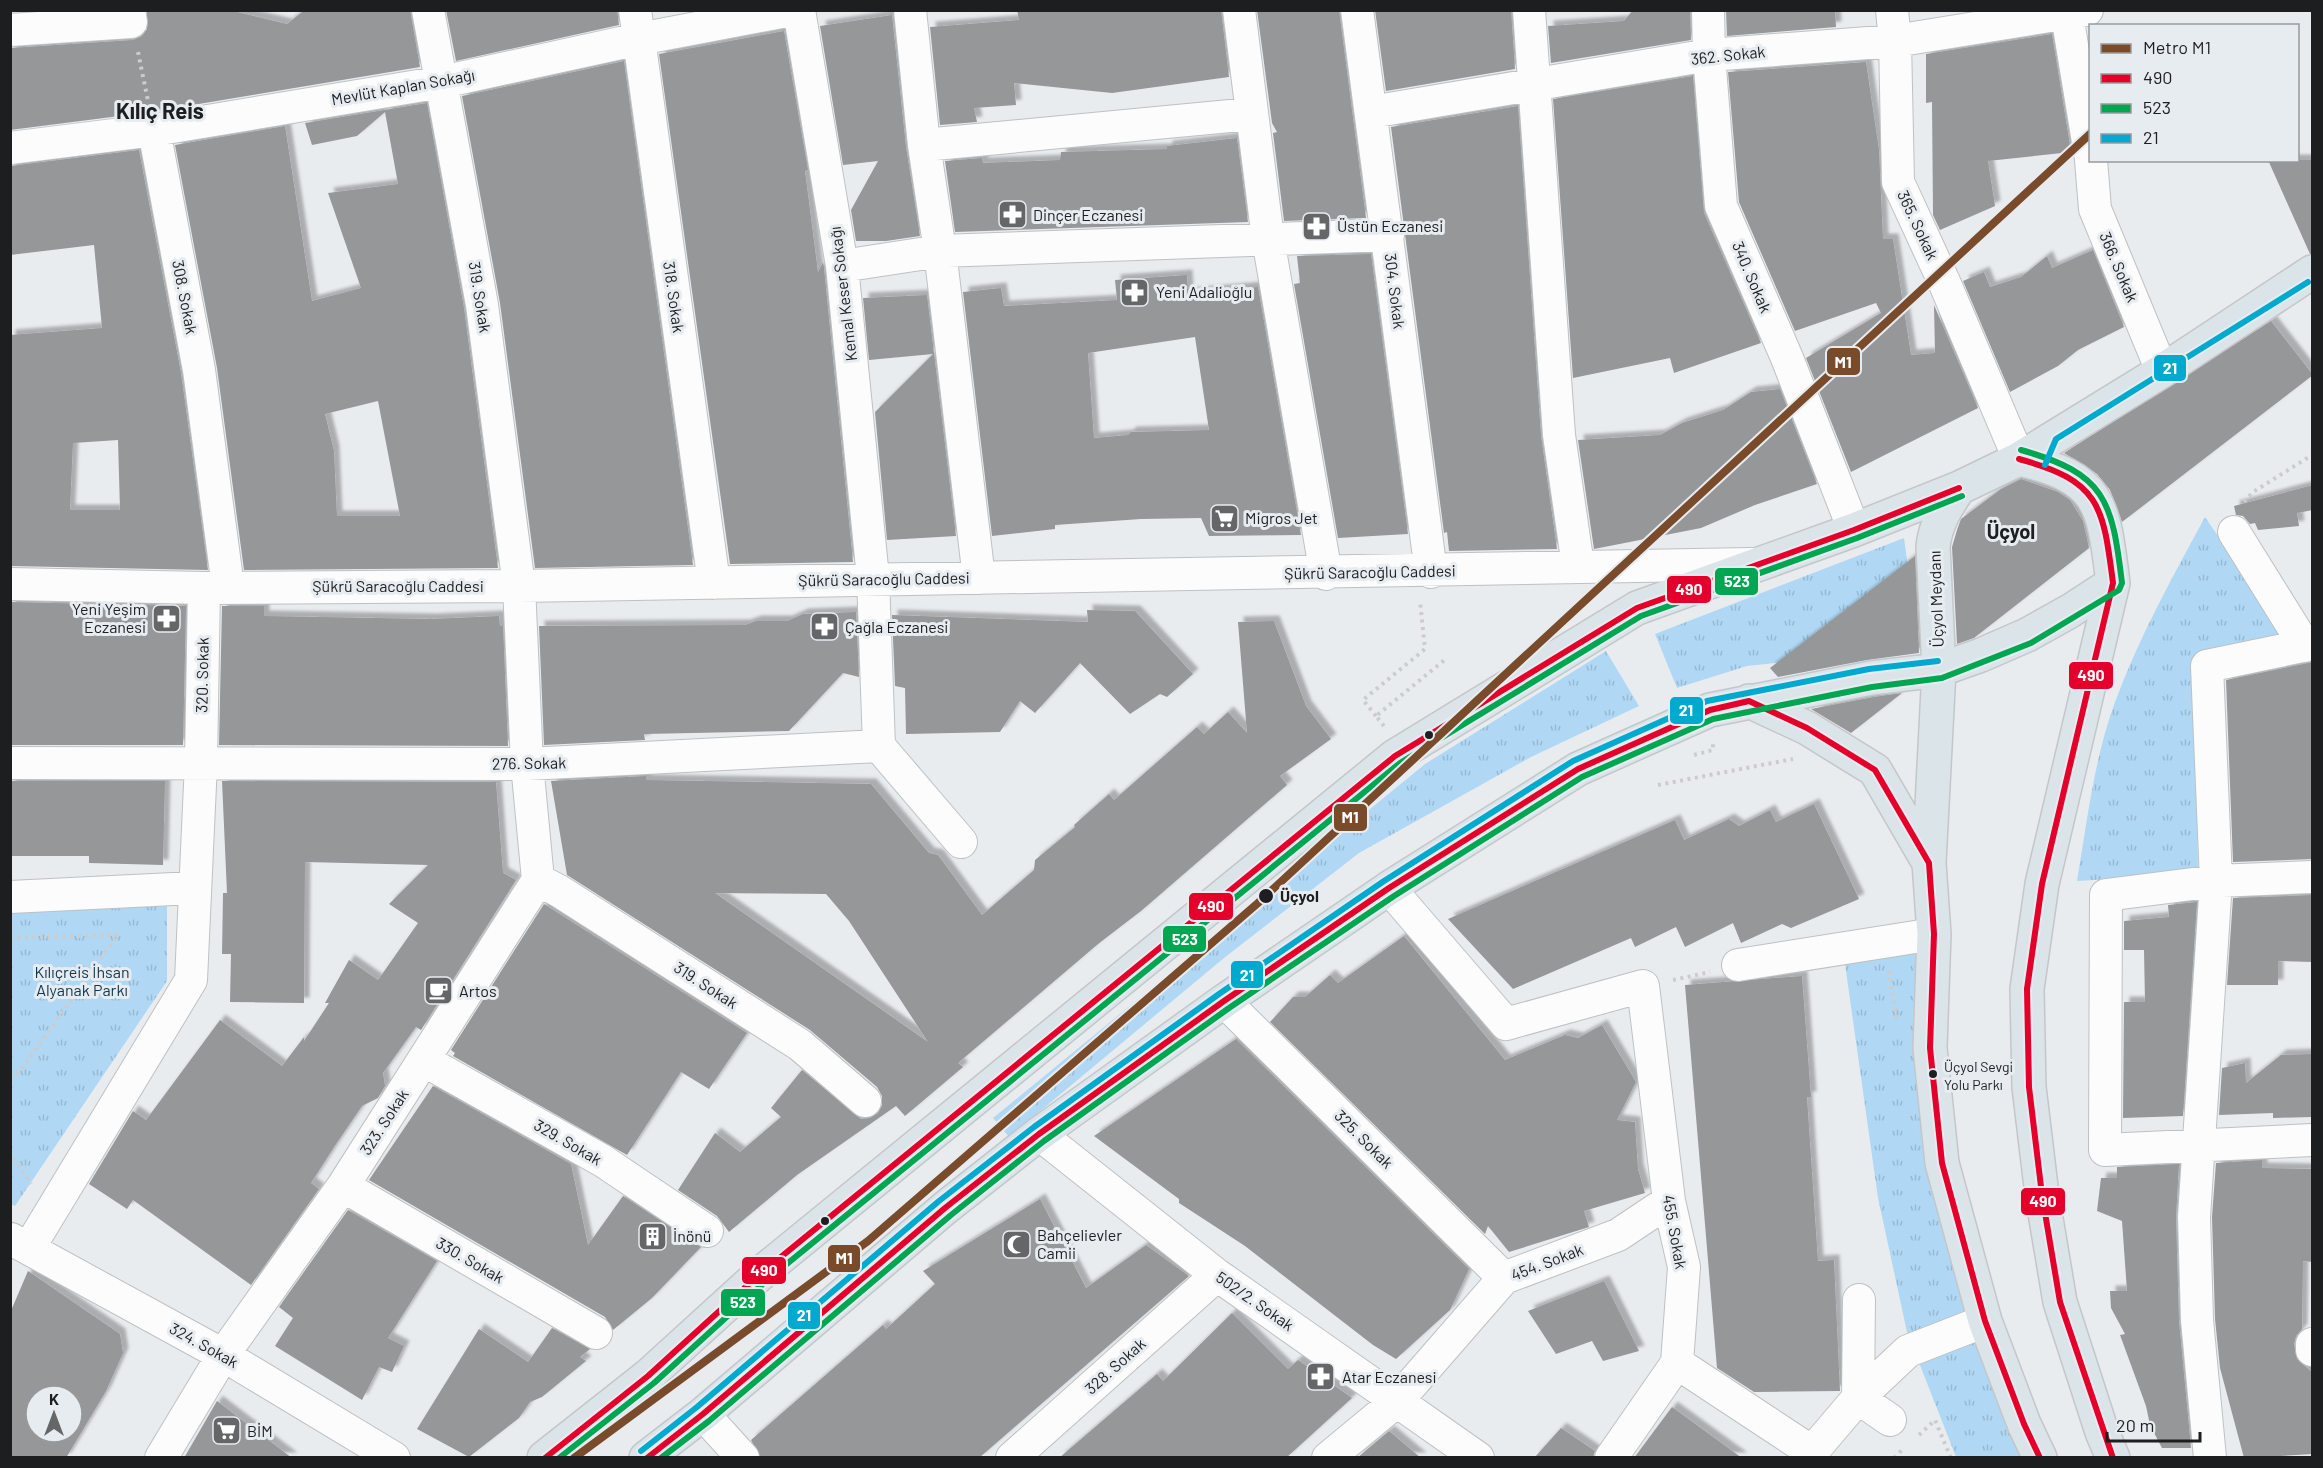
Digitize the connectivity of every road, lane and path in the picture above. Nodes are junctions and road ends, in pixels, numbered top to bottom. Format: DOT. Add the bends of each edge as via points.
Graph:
graph roads {
  1 [pos="428,10"];
  2 [pos="792,10"];
  3 [pos="799,10"];
  4 [pos="910,10"];
  5 [pos="1239,10"];
  6 [pos="1356,10"];
  7 [pos="1529,10"];
  8 [pos="1708,10"];
  9 [pos="1892,10"];
  10 [pos="2077,13"];
  11 [pos="130,16"];
  12 [pos="637,25"];
  13 [pos="10,30"];
  14 [pos="1895,41"];
  15 [pos="1709,55"];
  16 [pos="442,82"];
  17 [pos="1532,85"];
  18 [pos="1371,112"];
  19 [pos="1251,114"];
  20 [pos="154,130"];
  21 [pos="2089,134"];
  22 [pos="924,145"];
  23 [pos="10,148"];
  24 [pos="2091,162"];
  25 [pos="1388,235"];
  26 [pos="1268,239"];
  27 [pos="940,251"];
  28 [pos="842,266"];
  29 [pos="2313,272"];
  30 [pos="2313,290"];
  31 [pos="2163,371"];
  32 [pos="2313,455"];
  33 [pos="2019,459"];
  34 [pos="2054,468"];
  35 [pos="1959,488"];
  36 [pos="1854,530"];
  37 [pos="2234,532"];
  38 [pos="1758,564"];
  39 [pos="1578,566"];
  40 [pos="1424,572"];
  41 [pos="1326,574"];
  42 [pos="873,578"];
  43 [pos="979,578"];
  44 [pos="714,582"];
  45 [pos="2113,582"];
  46 [pos="10,584"];
  47 [pos="519,586"];
  48 [pos="216,587"];
  49 [pos="2309,645"];
  50 [pos="1447,658"];
  51 [pos="1939,670"];
  52 [pos="1749,701"];
  53 [pos="1384,710"];
  54 [pos="1376,716"];
  55 [pos="879,746"];
  56 [pos="10,763"];
  57 [pos="201,763"];
  58 [pos="527,764"];
  59 [pos="1760,765"];
  60 [pos="1658,785"];
  61 [pos="961,842"];
  62 [pos="1929,864"];
  63 [pos="2313,877"];
  64 [pos="538,880"];
  65 [pos="2216,881"];
  66 [pos="194,888"];
  67 [pos="1389,888"];
  68 [pos="10,897"];
  69 [pos="1934,934"];
  70 [pos="10,938"];
  71 [pos="1738,965"];
  72 [pos="1643,986"];
  73 [pos="1224,1001"];
  74 [pos="425,1061"];
  75 [pos="10,1078"];
  76 [pos="865,1101"];
  77 [pos="1039,1134"];
  78 [pos="2313,1140"];
  79 [pos="2198,1147"];
  80 [pos="343,1186"];
  81 [pos="1669,1202"];
  82 [pos="707,1231"];
  83 [pos="20,1243"];
  84 [pos="1218,1275"];
  85 [pos="1504,1278"];
  86 [pos="1859,1300"];
  87 [pos="1985,1321"];
  88 [pos="596,1334"];
  89 [pos="2313,1344"];
  90 [pos="2313,1350"];
  91 [pos="223,1354"];
  92 [pos="1677,1363"];
  93 [pos="1858,1398"];
  94 [pos="1397,1401"];
  95 [pos="703,1414"];
  96 [pos="1890,1420"];
  97 [pos="161,1458"];
  98 [pos="394,1458"];
  99 [pos="544,1458"];
  100 [pos="646,1458"];
  101 [pos="743,1458"];
  102 [pos="1012,1458"];
  103 [pos="1328,1458"];
  104 [pos="1478,1458"];
  105 [pos="1611,1458"];
  106 [pos="1894,1458"];
  107 [pos="1951,1458"];
  108 [pos="2040,1458"];
  109 [pos="2113,1458"];
  110 [pos="2210,1458"];
  1 -- 16 [label="street, 319. Sokak"];
  2 -- 12 [label="street, Mevlüt Kaplan Sokağı"];
  3 -- 28 [label="street, Kemal Keser Sokağı"];
  4 -- 22 [label="street"];
  5 -- 19 [label="street"];
  6 -- 18 [label="street, 304. Sokak"];
  7 -- 17 [label="street"];
  8 -- 15 [label="street, 340. Sokak"];
  9 -- 14 [label="street, 365. Sokak"];
  10 -- 14 [label="street, 362. Sokak"];
  10 -- 21 [label="street"];
  11 -- 13 [label="street"];
  11 -- 20 [label="path"];
  12 -- 16 [label="street, Mevlüt Kaplan Sokağı"];
  12 -- 44 [label="street, 318. Sokak"];
  14 -- 15 [label="street, 362. Sokak"];
  14 -- 33 [label="street, 365. Sokak" via="1898,182 1946,284"];
  15 -- 17 [label="street, 362. Sokak"];
  15 -- 36 [label="street, 340. Sokak" via="1721,206 1787,357"];
  16 -- 20 [label="street, Mevlüt Kaplan Sokağı"];
  16 -- 47 [label="street, 319. Sokak" via="482,305"];
  17 -- 18 [label="street, 362. Sokak"];
  17 -- 39 [label="street" via="1559,435"];
  18 -- 25 [label="street, 304. Sokak"];
  19 -- 22 [label="street"];
  19 -- 26 [label="street"];
  20 -- 23 [label="street, Mevlüt Kaplan Sokağı"];
  20 -- 48 [label="street, 308. Sokak" via="199,370"];
  22 -- 27 [label="street"];
  24 -- 31 [label="street, 366. Sokak" via="2095,209"];
  25 -- 26 [label="street"];
  25 -- 40 [label="street, 304. Sokak"];
  26 -- 27 [label="street"];
  26 -- 41 [label="street"];
  27 -- 28 [label="street"];
  27 -- 43 [label="street"];
  28 -- 42 [label="street, Kemal Keser Sokağı"];
  29 -- 31 [label="main road"];
  30 -- 34 [label="main road" via="2061,447"];
  31 -- 33 [label="main road"];
  32 -- 37 [label="path" via="2253,492 2232,520"];
  33 -- 34 [label="main road"];
  33 -- 35 [label="main road"];
  34 -- 45 [label="main road" via="2081,482 2098,506"];
  35 -- 36 [label="main road"];
  35 -- 51 [label="main road, Üçyol Meydanı" via="1935,530 1933,546"];
  36 -- 38 [label="main road"];
  37 -- 49 [label="street"];
  38 -- 39 [label="street, Şükrü Saracoğlu Caddesi"];
  38 -- 99 [label="main road" via="1637,608 1395,756 760,1274 648,1376"];
  39 -- 40 [label="street, Şükrü Saracoğlu Caddesi"];
  40 -- 41 [label="street, Şükrü Saracoğlu Caddesi"];
  40 -- 54 [label="path" via="1425,649 1363,700"];
  41 -- 43 [label="street, Şükrü Saracoğlu Caddesi"];
  42 -- 43 [label="street, Şükrü Saracoğlu Caddesi"];
  42 -- 44 [label="street, Şükrü Saracoğlu Caddesi"];
  42 -- 55 [label="street"];
  44 -- 47 [label="street, Şükrü Saracoğlu Caddesi"];
  45 -- 51 [label="main road, Üçyol Meydanı" via="2027,635"];
  45 -- 109 [label="main road" via="2042,884 2027,989 2029,1087 2060,1302"];
  46 -- 48 [label="street, Şükrü Saracoğlu Caddesi"];
  47 -- 48 [label="street, Şükrü Saracoğlu Caddesi"];
  47 -- 58 [label="street, 319. Sokak"];
  48 -- 57 [label="street, 320. Sokak"];
  49 -- 65 [label="street" via="2206,666"];
  50 -- 53 [label="path"];
  51 -- 52 [label="main road" via="1871,678"];
  51 -- 62 [label="main road"];
  52 -- 62 [label="main road" via="1807,728 1875,770"];
  52 -- 67 [label="main road" via="1710,710 1578,770"];
  55 -- 58 [label="street, 276. Sokak"];
  55 -- 61 [label="street"];
  56 -- 57 [label="street, 276. Sokak"];
  57 -- 58 [label="street, 276. Sokak"];
  57 -- 66 [label="street, 320. Sokak"];
  58 -- 64 [label="street"];
  59 -- 60 [label="path"];
  62 -- 69 [label="main road"];
  63 -- 65 [label="street"];
  64 -- 74 [label="street, 323. Sokak"];
  64 -- 76 [label="street, 319. Sokak" via="800,1045"];
  65 -- 79 [label="street"];
  65 -- 79 [label="street" via="2106,895 2105,1150"];
  66 -- 68 [label="street"];
  66 -- 83 [label="street, 320. Sokak" via="191,980"];
  67 -- 72 [label="street" via="1506,1024"];
  67 -- 73 [label="main road"];
  69 -- 71 [label="street"];
  69 -- 87 [label="main road" via="1930,1048 1942,1163"];
  70 -- 75 [label="path" via="118,935 23,1067"];
  71 -- 72 [label="path"];
  72 -- 81 [label="street, 455. Sokak"];
  73 -- 77 [label="main road"];
  73 -- 85 [label="street, 325. Sokak"];
  74 -- 80 [label="street, 323. Sokak"];
  74 -- 82 [label="street, 329. Sokak" via="603,1161"];
  77 -- 84 [label="street, 502/2. Sokak"];
  77 -- 95 [label="main road" via="945,1208"];
  78 -- 79 [label="street"];
  79 -- 110 [label="street" via="2194,1217 2197,1320"];
  80 -- 88 [label="street, 330. Sokak"];
  80 -- 91 [label="street, 323. Sokak"];
  81 -- 85 [label="street, 454. Sokak" via="1618,1235"];
  81 -- 92 [label="street, 455. Sokak" via="1683,1267"];
  83 -- 91 [label="street, 324. Sokak"];
  84 -- 94 [label="street, 502/2. Sokak"];
  84 -- 102 [label="street, 328. Sokak"];
  85 -- 94 [label="street, 454. Sokak"];
  86 -- 93 [label="street"];
  87 -- 93 [label="street" via="1908,1351"];
  87 -- 108 [label="main road"];
  89 -- 90 [label="street"];
  91 -- 97 [label="street, 323. Sokak"];
  91 -- 98 [label="street, 324. Sokak"];
  92 -- 93 [label="street" via="1812,1452"];
  92 -- 105 [label="street"];
  93 -- 96 [label="street"];
  94 -- 103 [label="street, 454. Sokak"];
  94 -- 104 [label="street, 502/2. Sokak"];
  95 -- 100 [label="main road"];
  95 -- 101 [label="street"];
  106 -- 107 [label="path" via="1935,1420"];
}
